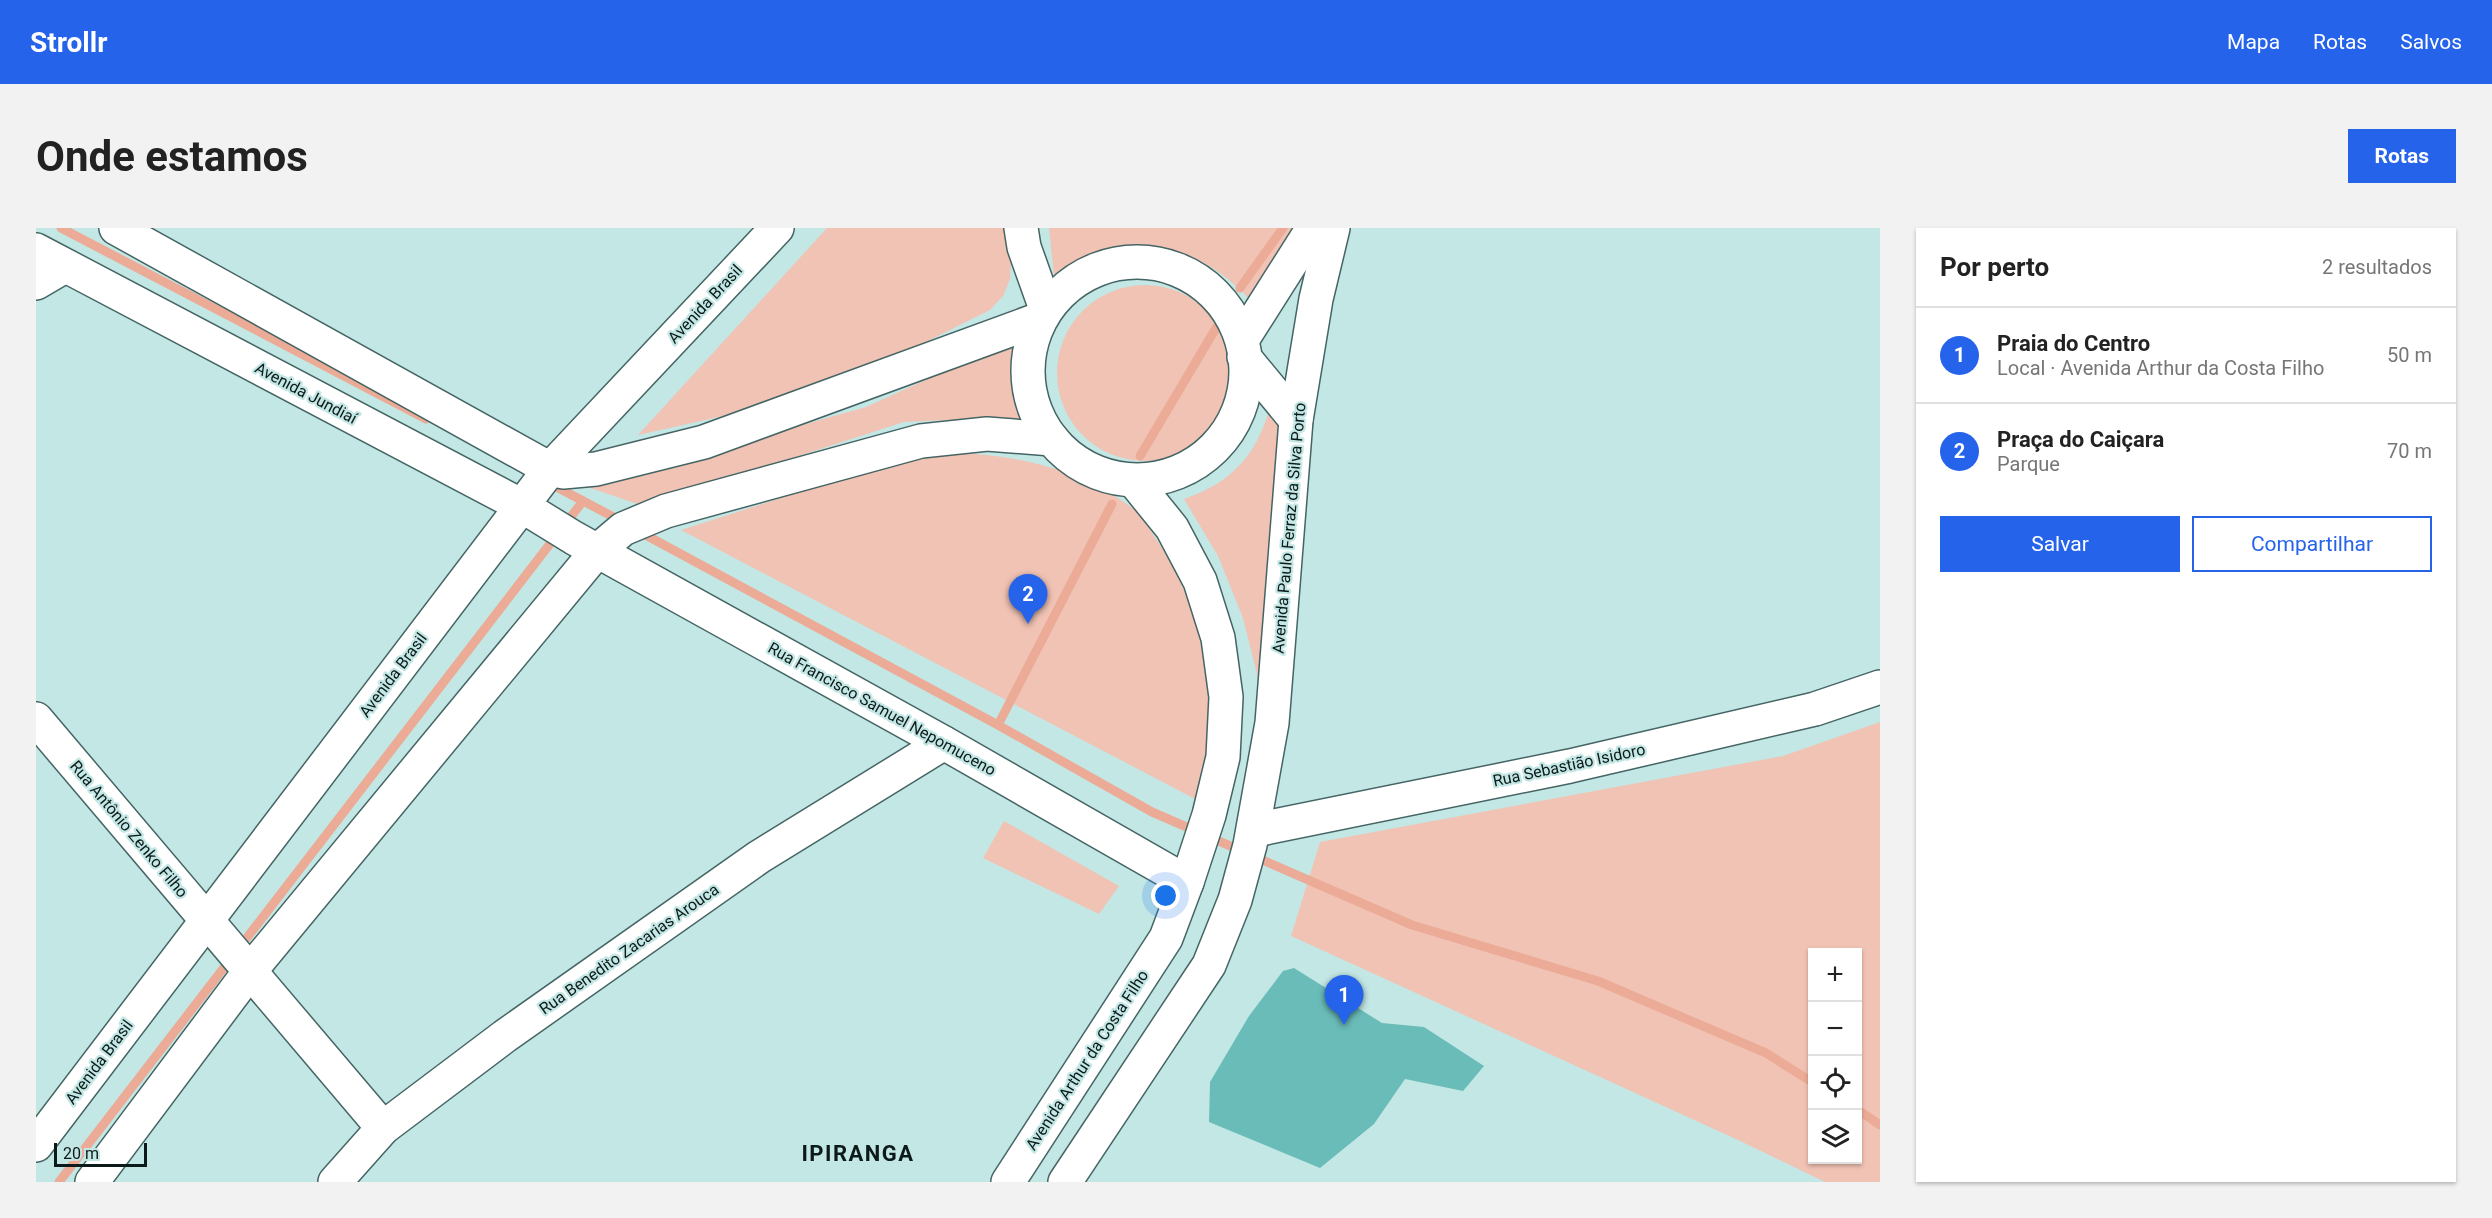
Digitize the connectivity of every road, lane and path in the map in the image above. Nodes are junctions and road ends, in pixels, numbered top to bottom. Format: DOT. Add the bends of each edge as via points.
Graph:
graph roads {
  1 [pos="777,228"];
  2 [pos="1021,228"];
  3 [pos="1313,228"];
  4 [pos="1333,228"];
  5 [pos="127,230"];
  6 [pos="36,250"];
  7 [pos="65,266"];
  8 [pos="36,283"];
  9 [pos="1043,314"];
  10 [pos="1243,349"];
  11 [pos="1296,420"];
  12 [pos="1052,439"];
  13 [pos="1134,481"];
  14 [pos="537,493"];
  15 [pos="586,545"];
  16 [pos="1880,687"];
  17 [pos="36,719"];
  18 [pos="944,743"];
  19 [pos="1252,837"];
  20 [pos="1190,873"];
  21 [pos="230,947"];
  22 [pos="383,1128"];
  23 [pos="36,1144"];
  24 [pos="92,1182"];
  25 [pos="335,1182"];
  26 [pos="1008,1182"];
  27 [pos="1065,1182"];
  1 -- 14 [label="main road, Avenida Brasil"];
  2 -- 9 [label="main road"];
  3 -- 10 [label="main road"];
  4 -- 11 [label="main road, Avenida Paulo Ferraz da Silva Porto" via="1316,299"];
  5 -- 14 [label="main road, Avenida Jundiaí"];
  6 -- 7 [label="main road, Avenida Jundiaí"];
  7 -- 8 [label="main road"];
  7 -- 14 [label="main road, Avenida Jundiaí"];
  9 -- 10 [label="main road" via="1060,290 1097,270 1133,262 1168,266 1201,282 1226,308"];
  9 -- 12 [label="main road" via="1030,346 1029,374 1036,408"];
  9 -- 14 [label="main road" via="704,442 596,469 563,472"];
  10 -- 11 [label="main road"];
  10 -- 13 [label="main road" via="1246,374 1240,407 1224,438 1199,461 1169,476"];
  11 -- 19 [label="main road, Avenida Paulo Ferraz da Silva Porto" via="1272,723"];
  12 -- 13 [label="main road" via="1076,461 1104,475"];
  12 -- 15 [label="main road, Avenida Brasil" via="987,434 921,441 666,511"];
  13 -- 20 [label="main road, Avenida Arthur da Costa Filho" via="1172,528 1194,570 1218,638 1225,707 1223,758"];
  14 -- 15 [label="main road, Avenida Jundiaí"];
  14 -- 21 [label="main road, Avenida Brasil"];
  15 -- 18 [label="main road, Rua Francisco Samuel Nepomuceno"];
  15 -- 21 [label="main road, Avenida Brasil"];
  16 -- 19 [label="main road, Rua Sebastião Isidoro" via="1815,709"];
  17 -- 21 [label="main road, Rua Antônio Zenko Filho"];
  18 -- 20 [label="main road, Rua Francisco Samuel Nepomuceno"];
  18 -- 22 [label="main road, Rua Benedito Zacarias Arouca" via="759,857 505,1036"];
  19 -- 27 [label="main road, Avenida Paulo Ferraz da Silva Porto" via="1209,965"];
  20 -- 26 [label="main road, Avenida Arthur da Costa Filho" via="1166,938"];
  21 -- 22 [label="main road, Rua Antônio Zenko Filho"];
  21 -- 23 [label="main road, Avenida Brasil"];
  21 -- 24 [label="main road, Avenida Brasil"];
  22 -- 25 [label="main road, Rua Benedito Zacarias Arouca"];
}
